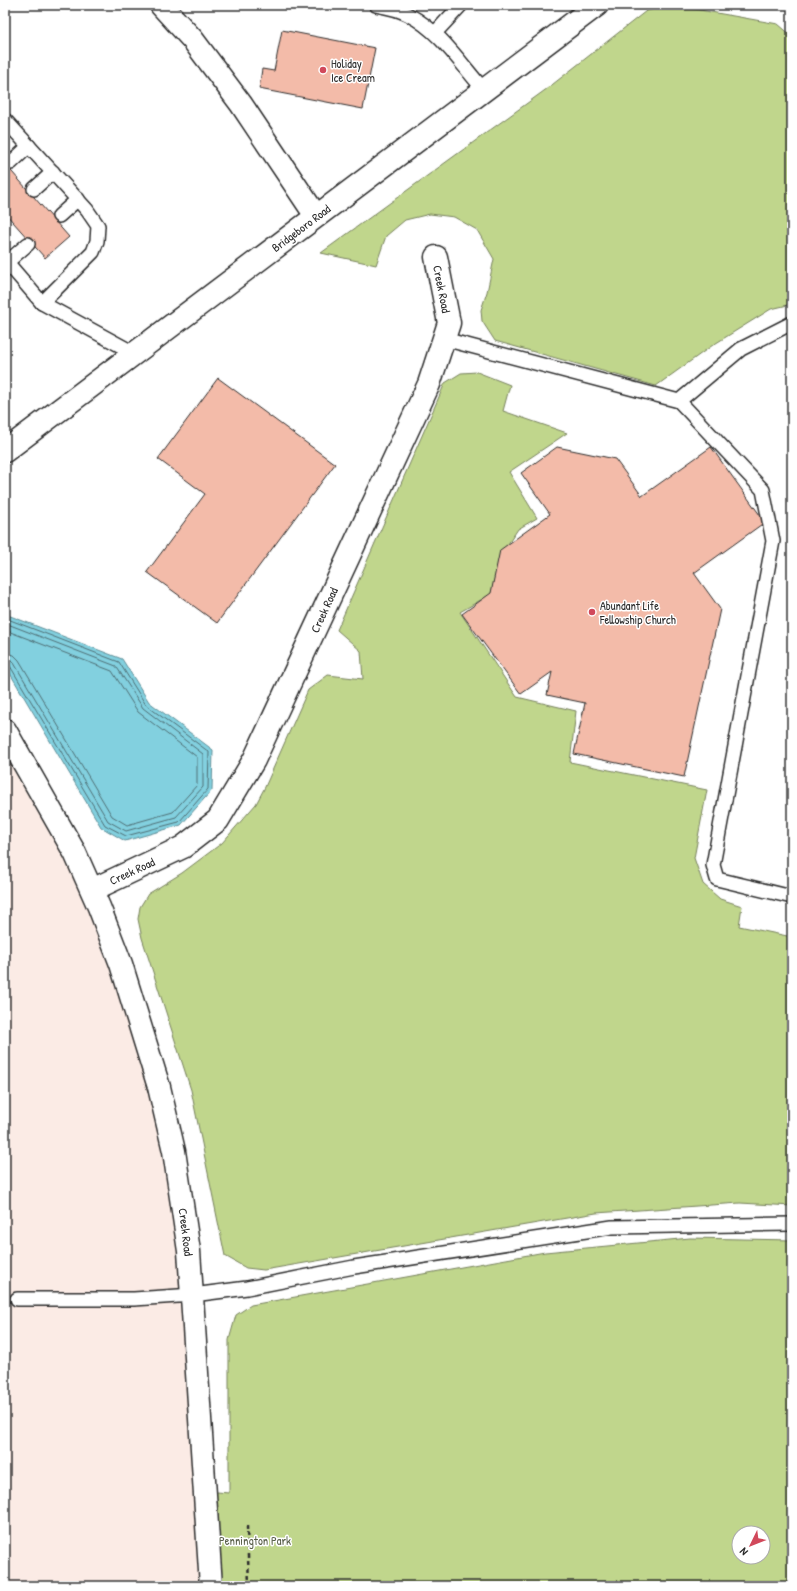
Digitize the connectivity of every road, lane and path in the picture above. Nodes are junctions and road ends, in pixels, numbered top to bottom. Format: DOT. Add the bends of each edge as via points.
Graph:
graph roads {
  1 [pos="161,5"];
  2 [pos="376,5"];
  3 [pos="461,5"];
  4 [pos="597,5"];
  5 [pos="435,33"];
  6 [pos="484,90"];
  7 [pos="5,121"];
  8 [pos="29,146"];
  9 [pos="11,163"];
  10 [pos="53,172"];
  11 [pos="34,189"];
  12 [pos="78,199"];
  13 [pos="59,216"];
  14 [pos="316,216"];
  15 [pos="28,244"];
  16 [pos="436,257"];
  17 [pos="6,262"];
  18 [pos="42,303"];
  19 [pos="792,323"];
  20 [pos="444,339"];
  21 [pos="134,354"];
  22 [pos="679,401"];
  23 [pos="5,451"];
  24 [pos="5,730"];
  25 [pos="92,890"];
  26 [pos="792,898"];
  27 [pos="792,1224"];
  28 [pos="193,1295"];
  29 [pos="17,1299"];
  30 [pos="247,1526"];
  31 [pos="211,1586"];
  32 [pos="249,1586"];
  1 -- 14 [label="main road" via="193,40 237,98"];
  2 -- 5 [label="lane" via="410,15"];
  3 -- 5 [label="lane"];
  4 -- 6 [label="main road, Bridgeboro Road"];
  5 -- 6 [label="lane"];
  6 -- 14 [label="main road, Bridgeboro Road"];
  7 -- 8 [label="lane"];
  8 -- 9 [label="lane"];
  8 -- 10 [label="lane"];
  10 -- 11 [label="lane"];
  10 -- 12 [label="lane"];
  12 -- 13 [label="lane"];
  12 -- 18 [label="lane" via="98,226 97,241 93,252"];
  14 -- 21 [label="main road, Bridgeboro Road"];
  15 -- 17 [label="lane"];
  16 -- 20 [label="main road, Creek Road" via="449,323"];
  17 -- 18 [label="lane"];
  18 -- 21 [label="lane"];
  19 -- 22 [label="lane" via="741,349"];
  20 -- 22 [label="lane"];
  20 -- 25 [label="main road, Creek Road" via="429,384 258,753 218,820 183,847"];
  21 -- 23 [label="main road, Bridgeboro Road"];
  22 -- 26 [label="lane" via="762,490 773,541 713,865 717,879"];
  24 -- 25 [label="main road, Creek Road" via="75,854"];
  25 -- 28 [label="main road, Creek Road" via="121,964 160,1087 181,1190"];
  27 -- 28 [label="lane" via="612,1227"];
  28 -- 29 [label="lane" via="134,1299"];
  28 -- 31 [label="main road, Creek Road"];
  30 -- 32 [label="path"];
}
